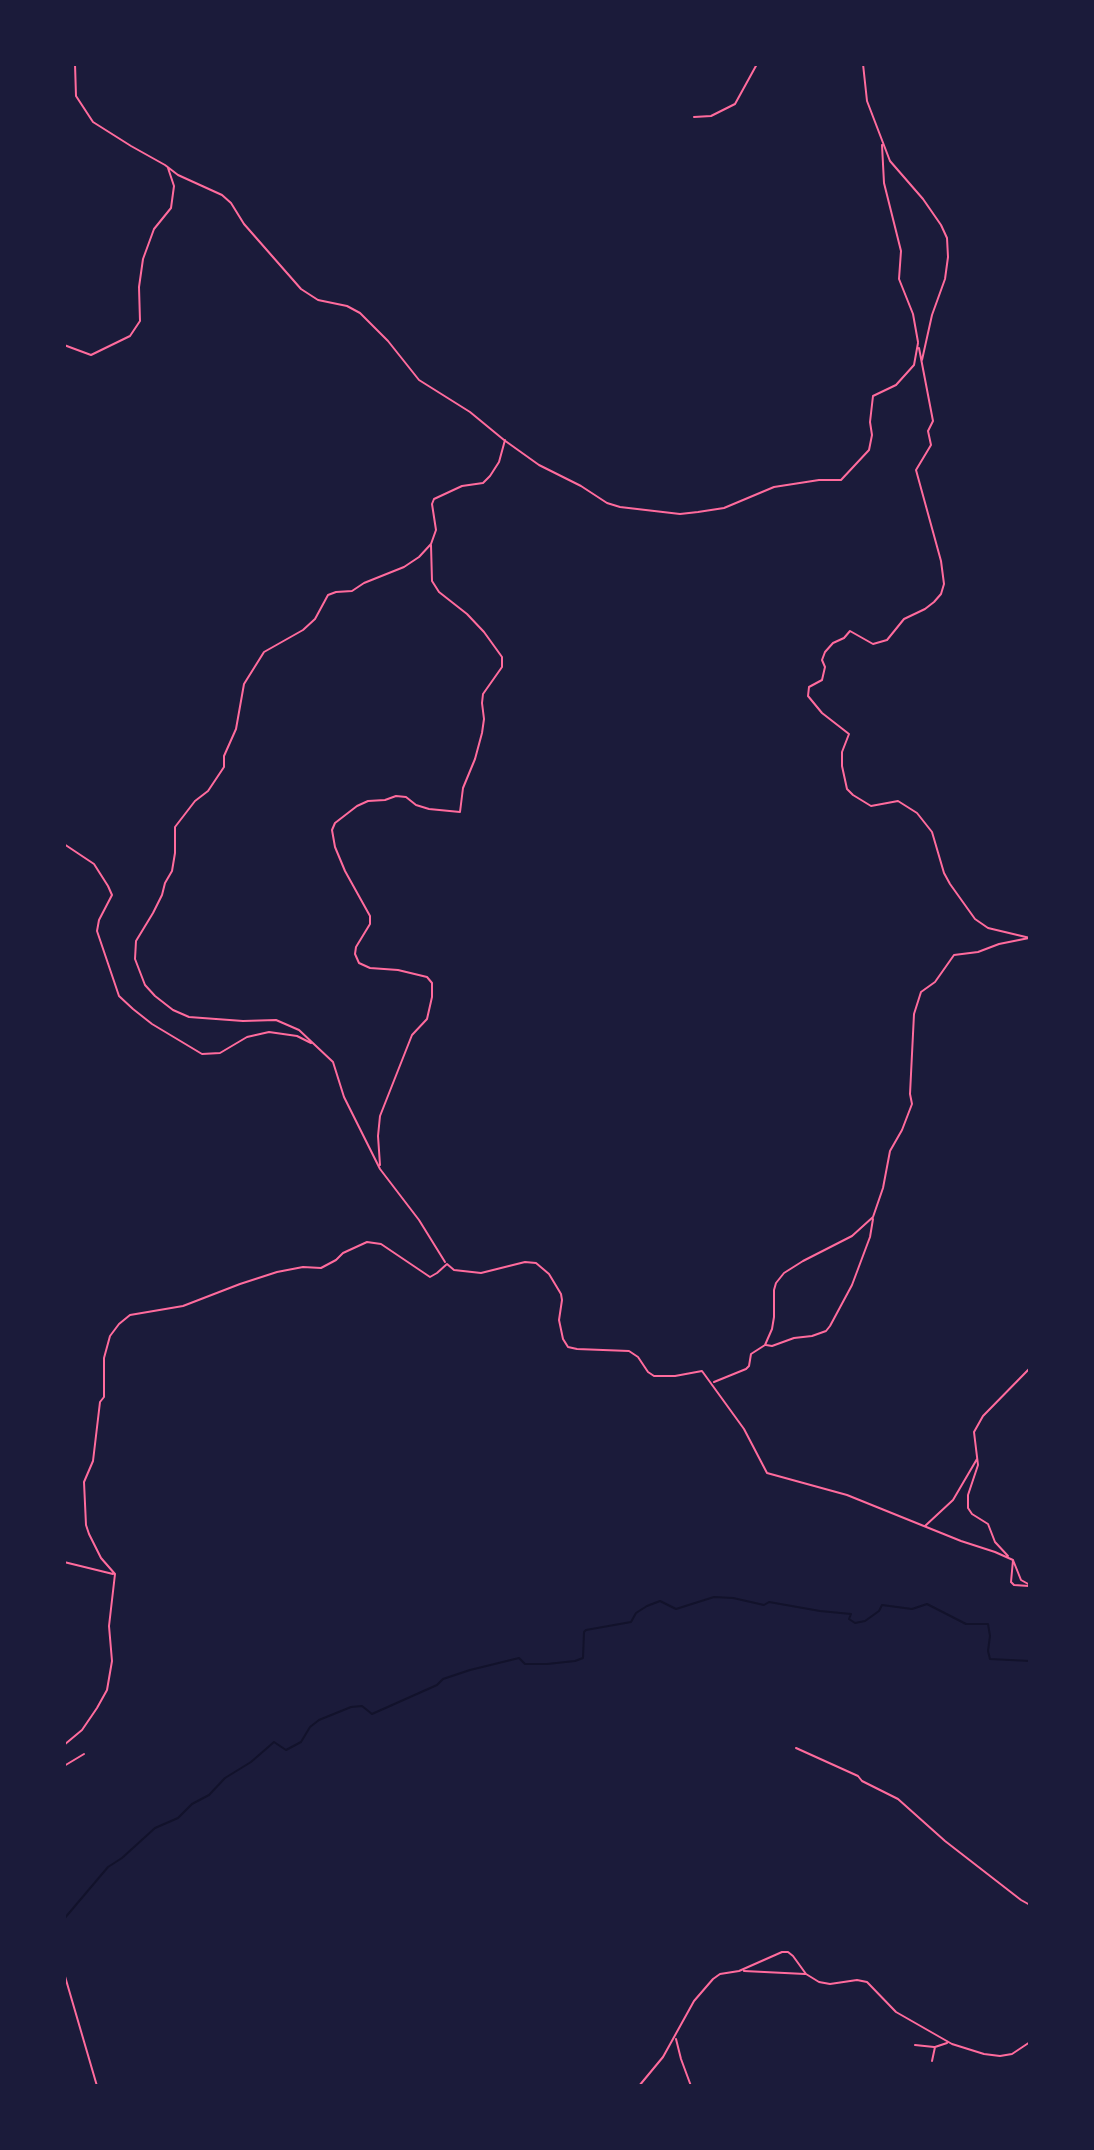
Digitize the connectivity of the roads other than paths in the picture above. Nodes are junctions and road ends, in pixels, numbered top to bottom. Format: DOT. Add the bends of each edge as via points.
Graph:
graph roads {
  1 [pos="75,64"];
  2 [pos="757,64"];
  3 [pos="863,64"];
  4 [pos="694,117"];
  5 [pos="882,145"];
  6 [pos="167,167"];
  7 [pos="918,343"];
  8 [pos="64,345"];
  9 [pos="921,365"];
  10 [pos="505,440"];
  11 [pos="431,544"];
  12 [pos="64,844"];
  13 [pos="1030,938"];
  14 [pos="313,1043"];
  15 [pos="380,1169"];
  16 [pos="873,1217"];
  17 [pos="447,1264"];
  18 [pos="765,1345"];
  19 [pos="1030,1368"];
  20 [pos="712,1383"];
  21 [pos="977,1459"];
  22 [pos="924,1527"];
  23 [pos="1012,1560"];
  24 [pos="64,1562"];
  25 [pos="115,1574"];
  26 [pos="1030,1585"];
  27 [pos="64,1745"];
  28 [pos="796,1748"];
  29 [pos="84,1754"];
  30 [pos="64,1766"];
  31 [pos="1030,1905"];
  32 [pos="739,1971"];
  33 [pos="64,1973"];
  34 [pos="806,1974"];
  35 [pos="676,2037"];
  36 [pos="1030,2042"];
  37 [pos="952,2044"];
  38 [pos="915,2045"];
  39 [pos="935,2047"];
  40 [pos="932,2061"];
  41 [pos="97,2086"];
  42 [pos="639,2086"];
  43 [pos="691,2086"];
  1 -- 6 [label="street" via="76,96 93,122"];
  2 -- 4 [label="street" via="735,104 711,116"];
  3 -- 5 [label="street" via="867,101"];
  5 -- 7 [label="street" via="884,183 901,251 899,279"];
  5 -- 9 [label="street" via="947,238 945,279"];
  6 -- 8 [label="street" via="174,186 171,208 154,229 143,259 140,321 130,336 91,355"];
  6 -- 10 [label="street" via="222,195 301,289 360,313 419,380"];
  7 -- 9 [label="street"];
  7 -- 10 [label="street" via="914,365 896,385 873,396 869,450 841,480 774,487 724,508 680,514 607,503"];
  9 -- 13 [label="street" via="933,421 928,431 931,445 916,470 941,561 941,594 904,619 887,640 873,644 850,631 833,643 822,660 822,680 809,687 808,696 849,734 842,752 847,789 871,806 898,801 917,813 932,832 950,884 975,919 988,928"];
  10 -- 11 [label="street" via="499,462 483,483 434,499 436,530"];
  11 -- 14 [label="street" via="404,567 352,591 328,595 303,630 264,652 244,684 224,767 175,827 172,871 136,941 135,959 145,985 173,1010 189,1017 276,1020"];
  11 -- 15 [label="street" via="432,581 484,632 502,657 502,667 483,694 482,733 460,812 429,809 396,796 357,806 332,830 345,871 370,916 356,947 359,963 427,977 432,983 427,1019 412,1035 380,1116"];
  12 -- 14 [label="street" via="94,864 112,895 97,931 119,996 133,1009 202,1054 220,1053 247,1037 269,1032"];
  13 -- 16 [label="street" via="954,955 919,996 911,1048 912,1104 890,1151"];
  14 -- 15 [label="street" via="333,1062 344,1097"];
  15 -- 17 [label="street"];
  16 -- 18 [label="street" via="852,1236 784,1273 774,1290 774,1317"];
  16 -- 18 [label="street" via="847,1298 826,1331"];
  17 -- 20 [label="street" via="454,1270 481,1273 525,1262 541,1265 561,1294 559,1320 568,1347 629,1351 651,1375 700,1370"];
  17 -- 25 [label="street" via="430,1277 381,1244 367,1242 321,1268 277,1272 183,1306 125,1318 107,1343 104,1397 84,1482 89,1534"];
  18 -- 20 [label="street" via="751,1354 746,1369"];
  19 -- 21 [label="street" via="977,1424"];
  20 -- 22 [label="street" via="767,1473 847,1495"];
  21 -- 22 [label="street" via="953,1500"];
  21 -- 23 [label="street" via="968,1508 988,1524 995,1542"];
  22 -- 23 [label="street"];
  23 -- 26 [label="street" via="1021,1580"];
  23 -- 26 [label="street" via="1011,1582"];
  24 -- 25 [label="street"];
  25 -- 27 [label="street" via="107,1690 88,1722"];
  28 -- 31 [label="street" via="898,1799"];
  29 -- 30 [label="street"];
  32 -- 34 [label="street"];
  32 -- 34 [label="street" via="785,1952"];
  32 -- 35 [label="street" via="720,1974 707,1986 686,2012"];
  33 -- 41 [label="street"];
  34 -- 37 [label="street" via="826,1984 867,1982 896,2012"];
  35 -- 42 [label="street"];
  35 -- 43 [label="street"];
  36 -- 37 [label="street" via="1000,2056"];
  37 -- 39 [label="street"];
  38 -- 39 [label="street"];
  39 -- 40 [label="street"];
}
